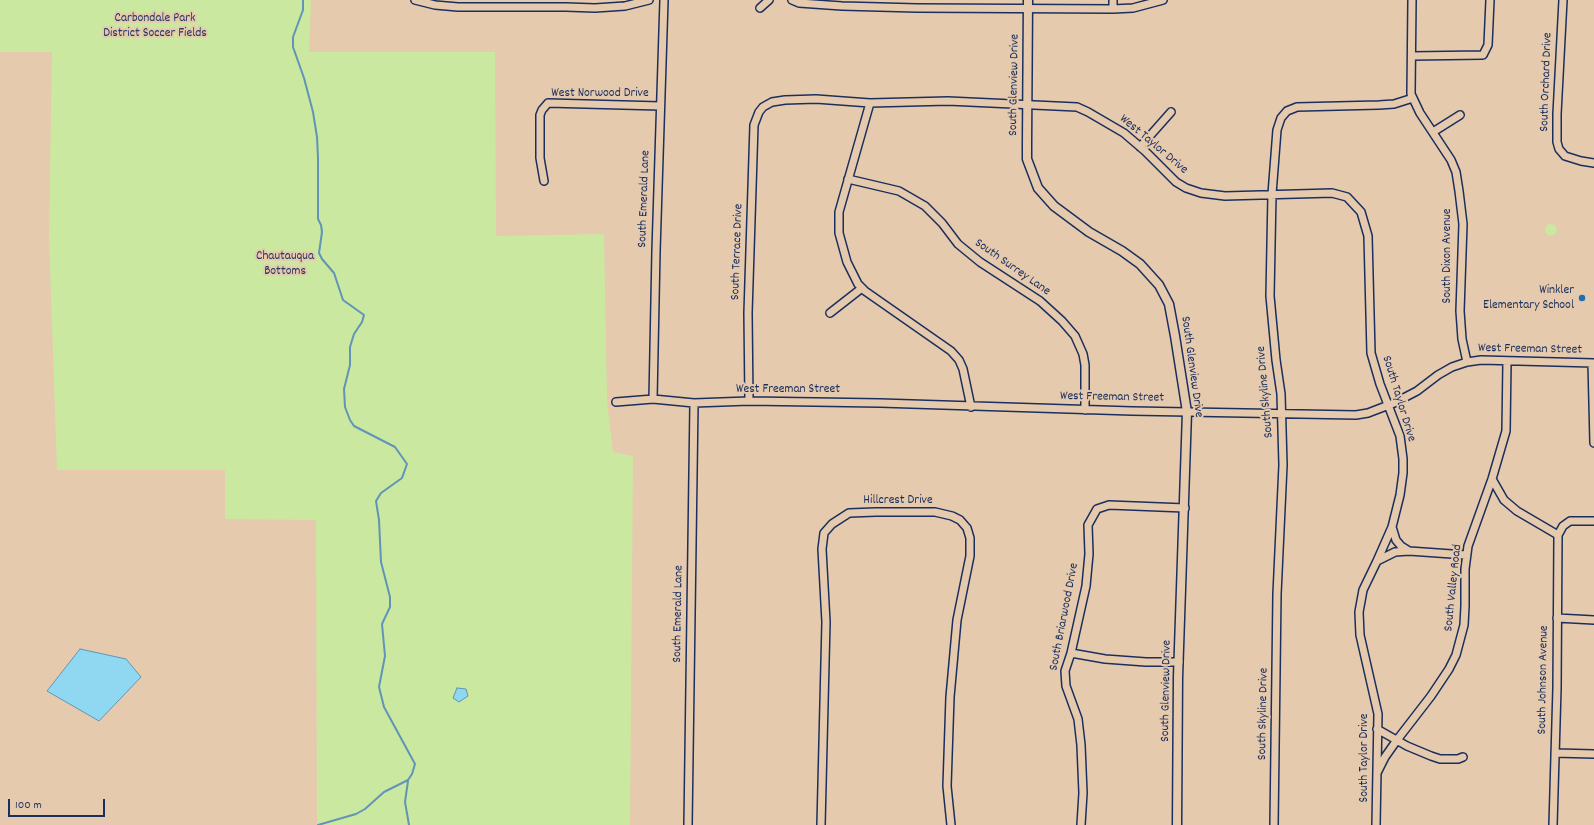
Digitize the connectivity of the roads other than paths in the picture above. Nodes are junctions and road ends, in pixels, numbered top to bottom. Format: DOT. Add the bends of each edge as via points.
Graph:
graph roads {
  1 [pos="415,0"];
  2 [pos="649,0"];
  3 [pos="664,0"];
  4 [pos="768,0"];
  5 [pos="1113,0"];
  6 [pos="1163,0"];
  7 [pos="1412,0"];
  8 [pos="1490,0"];
  9 [pos="1563,0"];
  10 [pos="793,1"];
  11 [pos="875,3"];
  12 [pos="530,4"];
  13 [pos="1028,4"];
  14 [pos="760,8"];
  15 [pos="1113,9"];
  16 [pos="1412,56"];
  17 [pos="1413,98"];
  18 [pos="870,103"];
  19 [pos="1027,105"];
  20 [pos="660,106"];
  21 [pos="763,107"];
  22 [pos="1171,112"];
  23 [pos="1460,115"];
  24 [pos="1433,132"];
  25 [pos="1140,147"];
  26 [pos="1594,163"];
  27 [pos="848,179"];
  28 [pos="544,181"];
  29 [pos="1272,194"];
  30 [pos="1367,230"];
  31 [pos="862,288"];
  32 [pos="830,313"];
  33 [pos="1467,362"];
  34 [pos="1507,362"];
  35 [pos="1593,363"];
  36 [pos="653,399"];
  37 [pos="749,401"];
  38 [pos="616,402"];
  39 [pos="694,403"];
  40 [pos="1389,405"];
  41 [pos="971,407"];
  42 [pos="1085,410"];
  43 [pos="1187,412"];
  44 [pos="1282,415"];
  45 [pos="1594,443"];
  46 [pos="1492,479"];
  47 [pos="1185,508"];
  48 [pos="1594,521"];
  49 [pos="1392,527"];
  50 [pos="1558,535"];
  51 [pos="1409,551"];
  52 [pos="1466,555"];
  53 [pos="1377,561"];
  54 [pos="1557,618"];
  55 [pos="1594,620"];
  56 [pos="1071,653"];
  57 [pos="1179,662"];
  58 [pos="1377,729"];
  59 [pos="1397,740"];
  60 [pos="1555,753"];
  61 [pos="1594,754"];
  62 [pos="1463,756"];
  63 [pos="1377,772"];
  64 [pos="688,825"];
  65 [pos="821,825"];
  66 [pos="951,825"];
  67 [pos="1081,825"];
  68 [pos="1177,825"];
  69 [pos="1274,825"];
  70 [pos="1376,825"];
  71 [pos="1553,825"];
  1 -- 12 [label="street" via="454,7"];
  2 -- 12 [label="street" via="608,8"];
  3 -- 20 [label="street, South Emerald Lane"];
  4 -- 14 [label="street"];
  5 -- 15 [label="street"];
  6 -- 15 [label="street" via="1133,8"];
  7 -- 16 [label="street, South Dixon Avenue"];
  8 -- 16 [label="street" via="1488,45 1483,55"];
  9 -- 26 [label="street, South Orchard Drive" via="1557,142 1565,156"];
  10 -- 11 [label="street" via="807,4"];
  11 -- 13 [label="street"];
  13 -- 15 [label="street"];
  13 -- 19 [label="street, South Glenview Drive"];
  16 -- 17 [label="street, South Dixon Avenue"];
  17 -- 24 [label="street, South Dixon Avenue"];
  17 -- 29 [label="street, South Skyline Drive" via="1394,104 1297,107 1287,112 1280,119 1277,130"];
  18 -- 19 [label="street, West Taylor Drive" via="948,101"];
  18 -- 21 [label="street, West Taylor Drive" via="815,99 785,100 772,102"];
  18 -- 27 [label="street"];
  19 -- 25 [label="street, West Taylor Drive" via="1077,107 1110,124"];
  19 -- 43 [label="street, South Glenview Drive" via="1027,159 1038,188 1054,206 1088,232 1140,264 1159,284 1169,304"];
  20 -- 28 [label="street, West Norwood Drive" via="548,103 540,115 540,158"];
  20 -- 36 [label="street, South Emerald Lane"];
  21 -- 37 [label="street, South Terrace Drive" via="758,112 754,125 748,313"];
  22 -- 25 [label="street"];
  23 -- 24 [label="street"];
  24 -- 33 [label="street, South Dixon Avenue" via="1451,160 1459,191 1463,224 1460,311"];
  25 -- 29 [label="street, West Taylor Drive" via="1176,182 1186,188 1225,196"];
  27 -- 31 [label="street" via="839,212 839,233 847,262"];
  27 -- 42 [label="street, South Surrey Lane" via="899,191 925,206 958,244 1040,302 1062,321 1076,336 1083,354"];
  29 -- 30 [label="street, West Taylor Drive" via="1339,194 1347,197 1361,212"];
  29 -- 44 [label="street, South Skyline Drive" via="1270,296 1282,394"];
  30 -- 40 [label="street, South Taylor Drive" via="1372,353 1380,384"];
  31 -- 32 [label="street"];
  31 -- 41 [label="street" via="952,351 963,369"];
  33 -- 34 [label="street, West Freeman Street"];
  33 -- 40 [label="street, West Freeman Street" via="1452,367 1417,391"];
  34 -- 35 [label="street, West Freeman Street"];
  34 -- 46 [label="street, South Valley Road" via="1506,431"];
  35 -- 45 [label="street"];
  36 -- 38 [label="street, West Freeman Street"];
  36 -- 39 [label="street, West Freeman Street"];
  37 -- 39 [label="street, West Freeman Street"];
  37 -- 41 [label="street, West Freeman Street"];
  39 -- 64 [label="street, South Emerald Lane"];
  40 -- 44 [label="street, West Freeman Street" via="1356,415"];
  40 -- 49 [label="street, South Taylor Drive" via="1400,436 1403,459 1400,495"];
  41 -- 42 [label="street, West Freeman Street"];
  42 -- 43 [label="street, West Freeman Street"];
  43 -- 44 [label="street, West Freeman Street"];
  43 -- 47 [label="street, South Glenview Drive"];
  44 -- 69 [label="street, South Skyline Drive" via="1284,466 1277,594"];
  46 -- 50 [label="street" via="1504,500"];
  46 -- 52 [label="street, South Valley Road"];
  47 -- 56 [label="street, South Briarwood Drive" via="1109,505 1097,508 1088,525 1086,586"];
  47 -- 57 [label="street, South Glenview Drive"];
  48 -- 50 [label="street" via="1570,521 1563,526"];
  49 -- 51 [label="street" via="1396,540"];
  49 -- 53 [label="street, South Taylor Drive"];
  50 -- 54 [label="street, South Johnson Avenue"];
  51 -- 52 [label="street"];
  51 -- 53 [label="street" via="1395,552"];
  52 -- 59 [label="street, South Valley Road" via="1464,625 1456,655 1431,696"];
  53 -- 58 [label="street, South Taylor Drive" via="1363,590 1359,612 1360,635 1378,714"];
  54 -- 55 [label="street"];
  54 -- 60 [label="street, South Johnson Avenue"];
  56 -- 57 [label="street" via="1105,659"];
  56 -- 67 [label="street, South Briarwood Drive" via="1065,671 1066,686 1078,719 1081,746"];
  57 -- 68 [label="street, South Glenview Drive"];
  58 -- 59 [label="street"];
  58 -- 63 [label="street, South Taylor Drive"];
  59 -- 62 [label="street" via="1440,759 1458,759"];
  59 -- 63 [label="street, South Valley Road"];
  60 -- 61 [label="street"];
  60 -- 71 [label="street, South Johnson Avenue"];
  63 -- 70 [label="street, South Taylor Drive"];
  65 -- 66 [label="street, Hillcrest Drive" via="826,622 822,548 824,533 848,513 935,512 960,520 967,528 970,538 970,556 958,620 950,697 947,786"];
}
